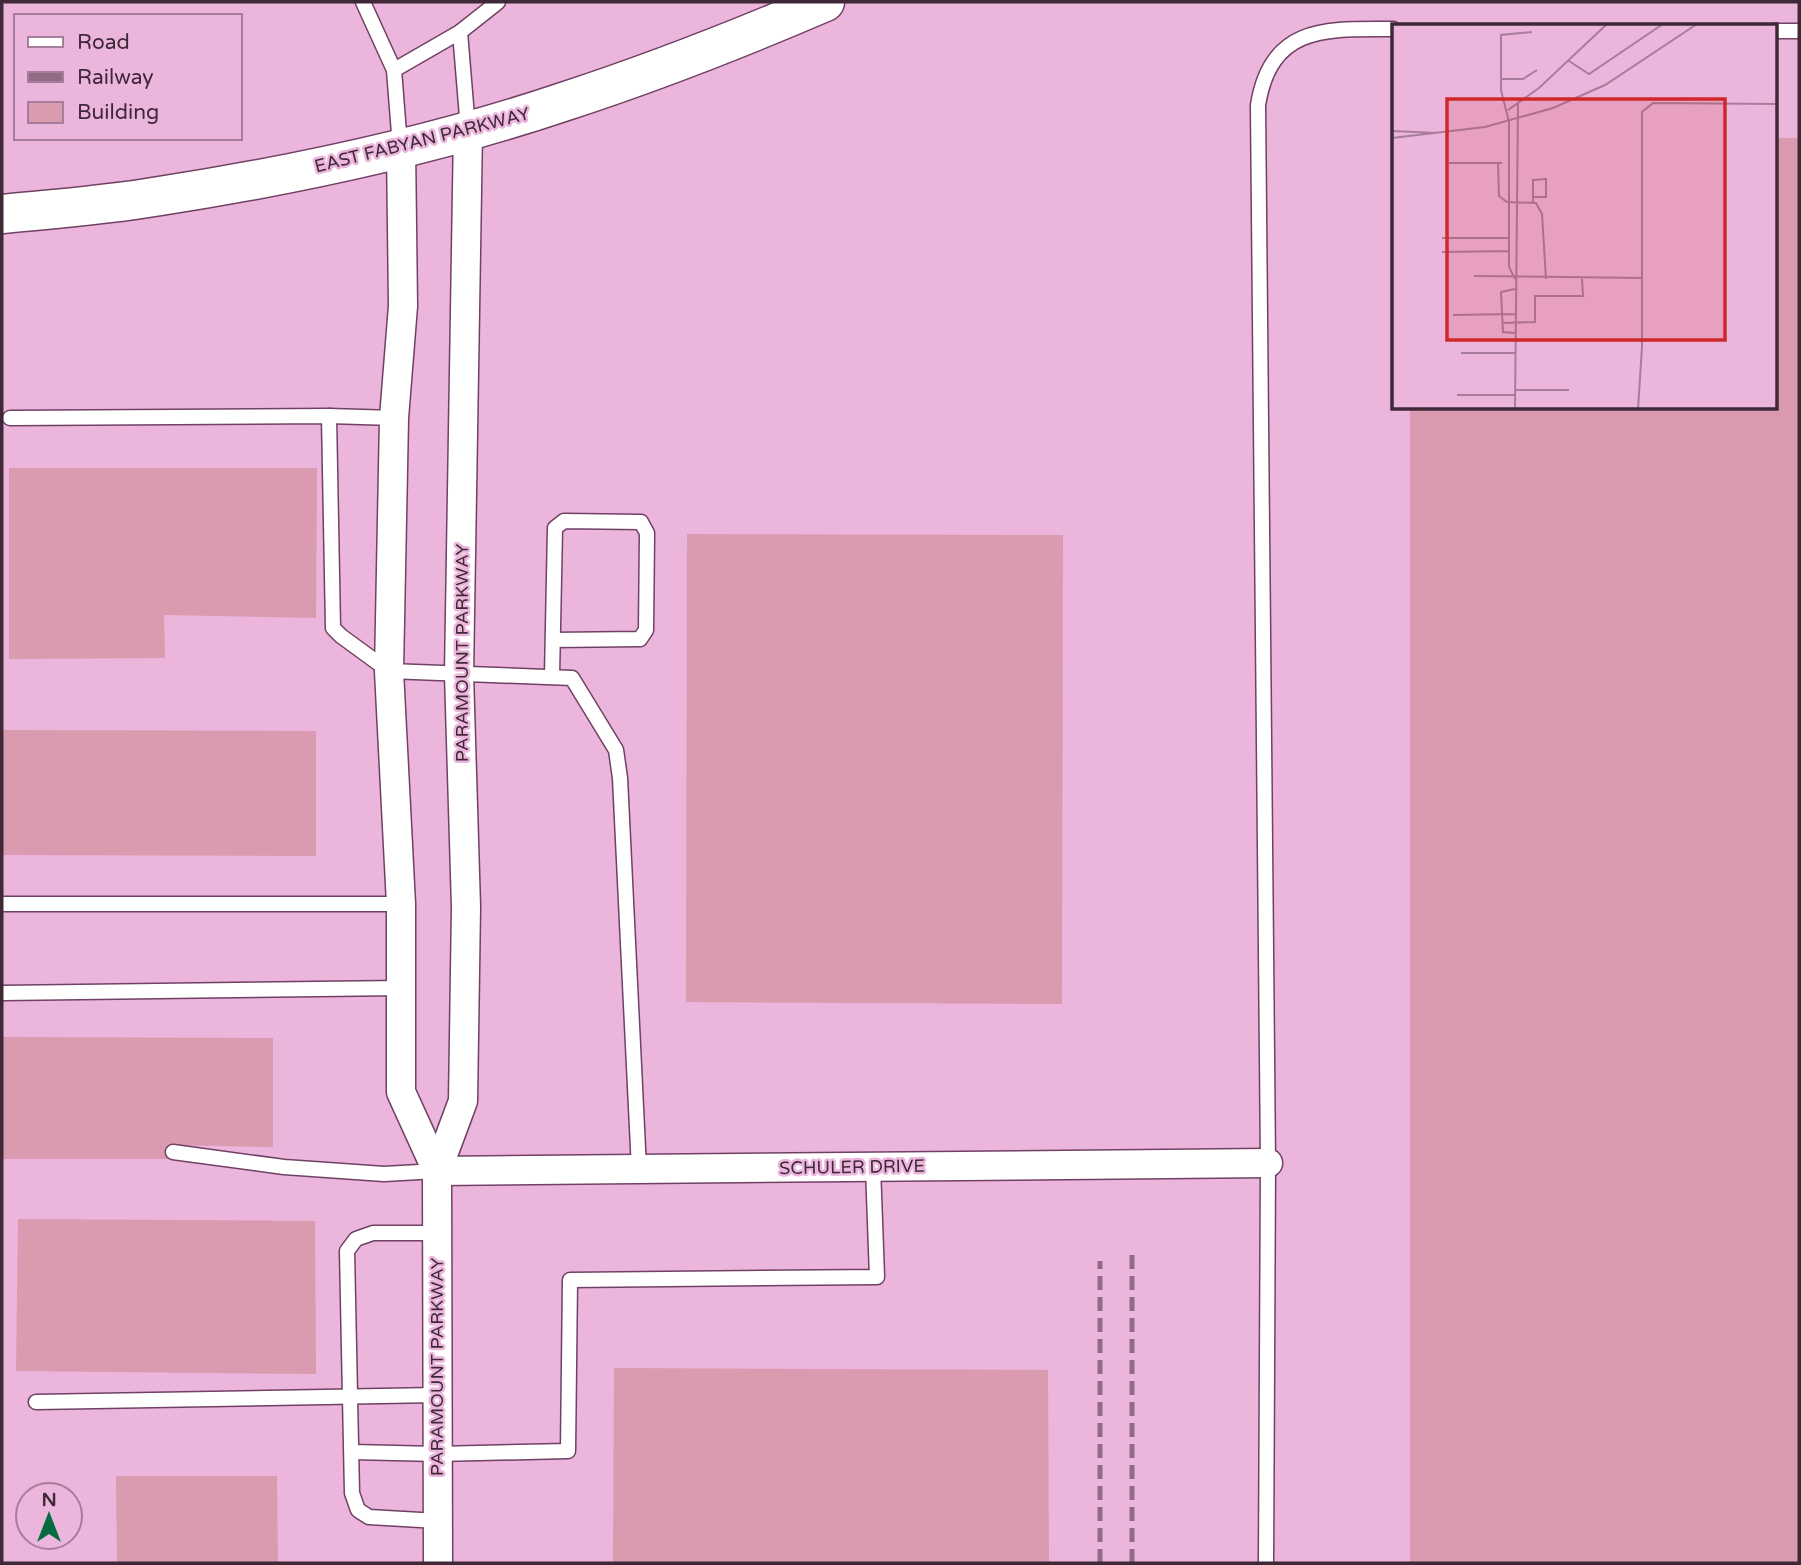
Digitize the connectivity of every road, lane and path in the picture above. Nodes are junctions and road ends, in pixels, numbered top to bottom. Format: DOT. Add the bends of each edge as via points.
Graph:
graph roads {
  1 [pos="363,2"];
  2 [pos="498,2"];
  3 [pos="825,2"];
  4 [pos="1392,29"];
  5 [pos="460,32"];
  6 [pos="1776,32"];
  7 [pos="1799,32"];
  8 [pos="394,70"];
  9 [pos="468,130"];
  10 [pos="401,148"];
  11 [pos="2,214"];
  12 [pos="329,416"];
  13 [pos="10,418"];
  14 [pos="394,418"];
  15 [pos="553,640"];
  16 [pos="388,671"];
  17 [pos="459,674"];
  18 [pos="552,676"];
  19 [pos="2,904"];
  20 [pos="401,904"];
  21 [pos="402,988"];
  22 [pos="2,993"];
  23 [pos="173,1152"];
  24 [pos="1268,1163"];
  25 [pos="873,1167"];
  26 [pos="639,1169"];
  27 [pos="437,1171"];
  28 [pos="437,1233"];
  29 [pos="437,1395"];
  30 [pos="350,1397"];
  31 [pos="36,1402"];
  32 [pos="352,1452"];
  33 [pos="437,1454"];
  34 [pos="438,1521"];
  35 [pos="438,1563"];
  36 [pos="1266,1563"];
  1 -- 8 [label="lane"];
  2 -- 5 [label="lane"];
  3 -- 9 [label="main road, EAST FABYAN PARKWAY" via="685,59"];
  4 -- 24 [label="lane" via="1333,29 1300,38 1273,61 1258,105"];
  5 -- 8 [label="lane"];
  5 -- 9 [label="lane"];
  6 -- 7 [label="lane"];
  8 -- 10 [label="lane"];
  9 -- 10 [label="main road, EAST FABYAN PARKWAY"];
  9 -- 17 [label="street, PARAMOUNT PARKWAY"];
  10 -- 11 [label="main road, EAST FABYAN PARKWAY" via="158,197"];
  10 -- 14 [label="street, PARAMOUNT PARKWAY" via="403,306"];
  12 -- 13 [label="lane"];
  12 -- 14 [label="lane"];
  12 -- 16 [label="lane" via="333,628"];
  14 -- 16 [label="street, PARAMOUNT PARKWAY"];
  15 -- 15 [label="lane" via="555,528 564,521 641,522 647,533 646,630 640,639"];
  15 -- 18 [label="lane"];
  16 -- 17 [label="lane"];
  16 -- 20 [label="street, PARAMOUNT PARKWAY"];
  17 -- 18 [label="lane"];
  17 -- 27 [label="street, PARAMOUNT PARKWAY" via="466,907 463,1101"];
  18 -- 26 [label="lane" via="572,678 616,750"];
  19 -- 20 [label="lane"];
  20 -- 21 [label="street, PARAMOUNT PARKWAY"];
  21 -- 22 [label="lane"];
  21 -- 27 [label="street, PARAMOUNT PARKWAY" via="401,1092"];
  23 -- 27 [label="lane" via="284,1167 371,1173"];
  24 -- 25 [label="street, SCHULER DRIVE"];
  24 -- 36 [label="lane"];
  25 -- 26 [label="street, SCHULER DRIVE"];
  25 -- 33 [label="lane" via="877,1277 570,1280 568,1451"];
  26 -- 27 [label="street, SCHULER DRIVE"];
  27 -- 28 [label="street, PARAMOUNT PARKWAY"];
  28 -- 29 [label="street, PARAMOUNT PARKWAY"];
  28 -- 30 [label="lane" via="373,1233 356,1239 347,1251"];
  29 -- 30 [label="lane"];
  29 -- 33 [label="street, PARAMOUNT PARKWAY"];
  30 -- 31 [label="lane"];
  30 -- 32 [label="lane"];
  32 -- 33 [label="lane"];
  32 -- 34 [label="lane" via="352,1493 358,1510 369,1517"];
  33 -- 34 [label="street, PARAMOUNT PARKWAY"];
  34 -- 35 [label="street, PARAMOUNT PARKWAY"];
}
